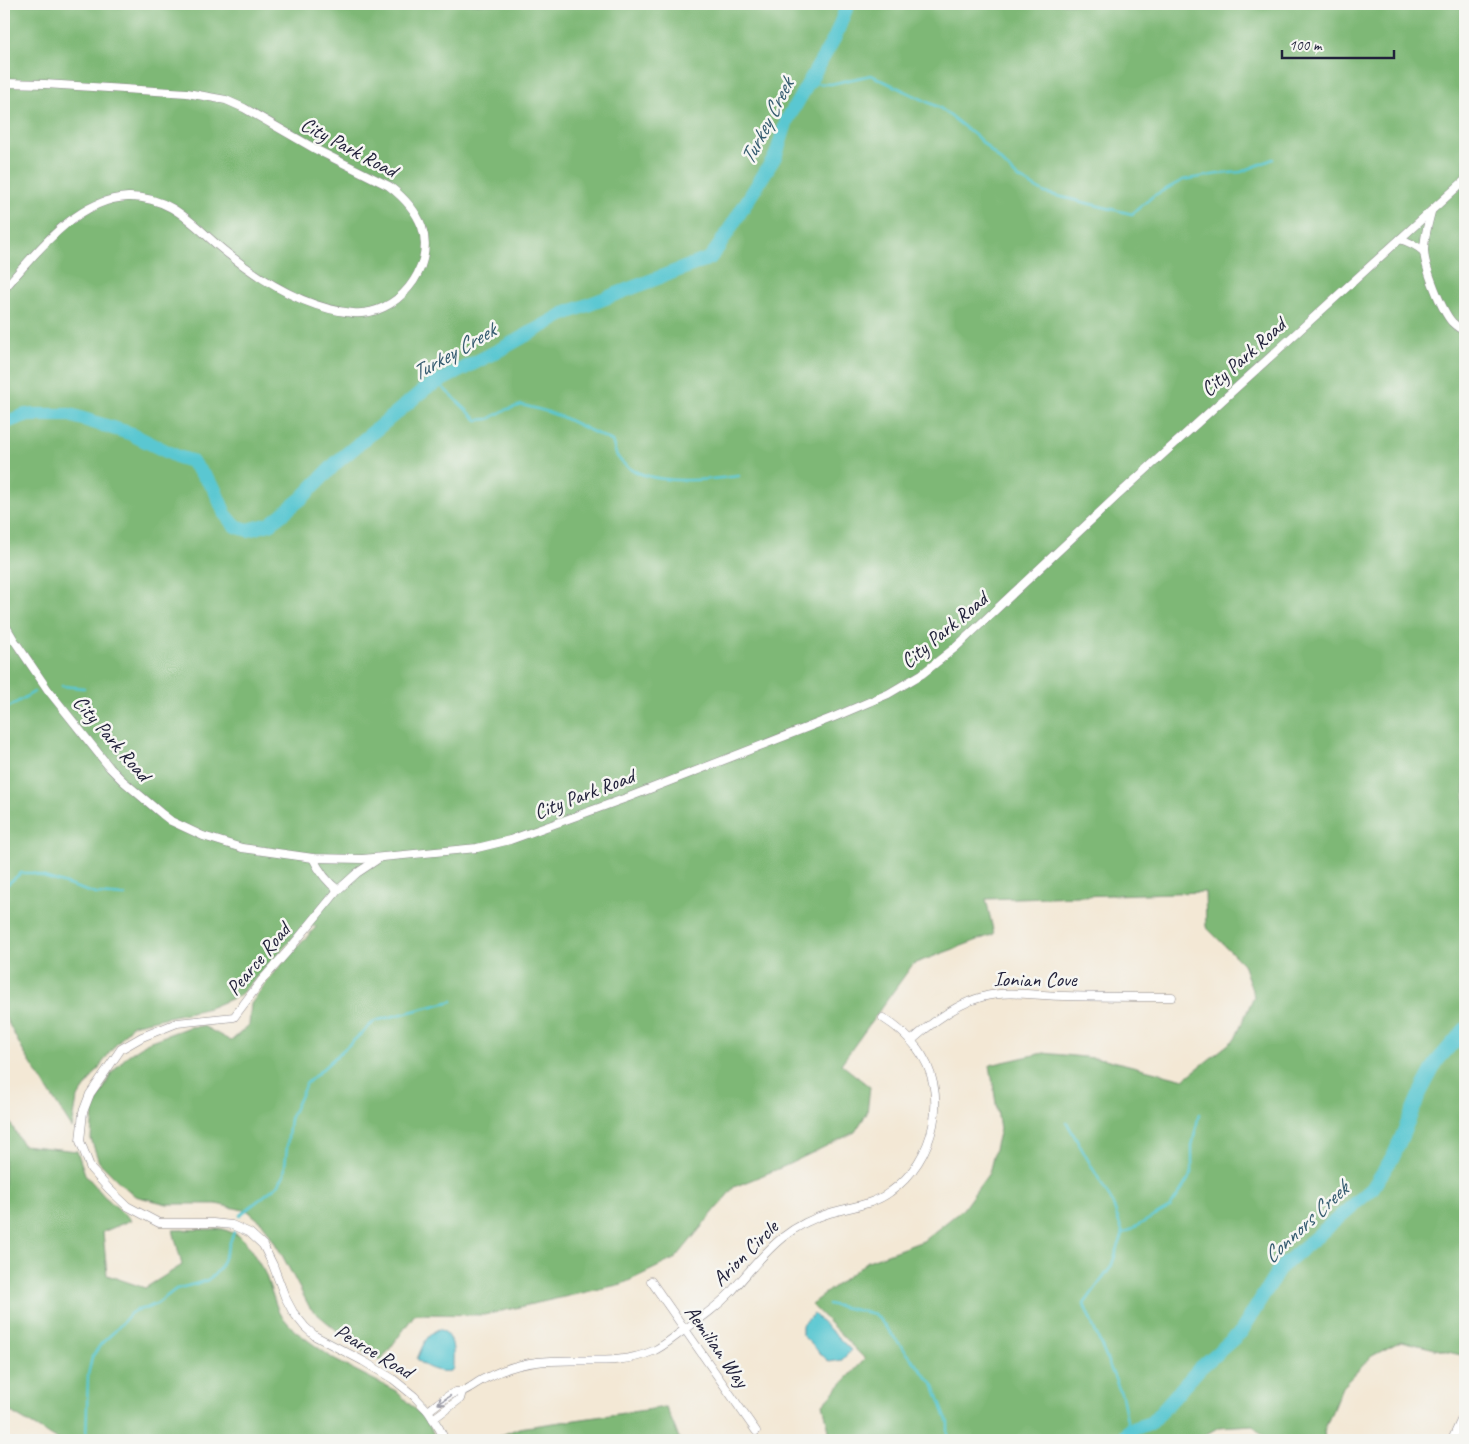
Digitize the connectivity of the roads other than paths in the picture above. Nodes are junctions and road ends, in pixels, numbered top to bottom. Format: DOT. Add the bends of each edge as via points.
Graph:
graph roads {
  1 [pos="4,83"];
  2 [pos="1465,180"];
  3 [pos="1431,210"];
  4 [pos="1400,239"];
  5 [pos="1424,252"];
  6 [pos="4,290"];
  7 [pos="1465,331"];
  8 [pos="4,622"];
  9 [pos="313,858"];
  10 [pos="380,858"];
  11 [pos="338,890"];
  12 [pos="1172,997"];
  13 [pos="883,1018"];
  14 [pos="911,1041"];
  15 [pos="651,1281"];
  16 [pos="684,1330"];
  17 [pos="462,1392"];
  18 [pos="428,1411"];
  19 [pos="1465,1412"];
  20 [pos="434,1419"];
  21 [pos="756,1431"];
  22 [pos="445,1440"];
  23 [pos="1452,1440"];
  1 -- 6 [label="street, City Park Road" via="187,93 226,100 389,186 411,207 424,237 418,272 408,290 373,312 352,313 317,306 254,273 184,215 165,205 140,198 118,198 77,215 37,252"];
  2 -- 3 [label="street, City Park Road"];
  3 -- 4 [label="street, City Park Road"];
  3 -- 5 [label="street"];
  4 -- 5 [label="street"];
  4 -- 10 [label="street, City Park Road" via="956,647 914,680 834,717 510,840 477,848"];
  5 -- 7 [label="street" via="1446,314"];
  8 -- 9 [label="street, City Park Road" via="48,690 94,748 123,781 162,814 220,842"];
  9 -- 10 [label="street, City Park Road"];
  9 -- 11 [label="street" via="326,881"];
  10 -- 11 [label="street, Pearce Road"];
  11 -- 18 [label="street, Pearce Road" via="234,1017 177,1023 121,1049 90,1094 83,1112 80,1141 91,1169 127,1206 159,1223 213,1222 250,1232 263,1245 285,1298 305,1327 393,1379"];
  12 -- 14 [label="street, Ionian Cove" via="1003,994 981,998 953,1010"];
  13 -- 14 [label="street, Arion Circle"];
  14 -- 16 [label="street, Arion Circle" via="927,1067 935,1104 929,1141 910,1173 901,1184 880,1198 816,1218 790,1232 766,1252 721,1301"];
  15 -- 16 [label="street, Aemilian Way"];
  16 -- 17 [label="street, Arion Circle" via="654,1351 638,1356 536,1362 504,1370"];
  16 -- 21 [label="street, Aemilian Way"];
  17 -- 18 [label="street, Arion Circle, one-way" via="455,1392"];
  17 -- 20 [label="street, Arion Circle" via="460,1399"];
  18 -- 20 [label="street, Pearce Road"];
  19 -- 23 [label="street"];
  20 -- 22 [label="street, Pearce Road"];
}
